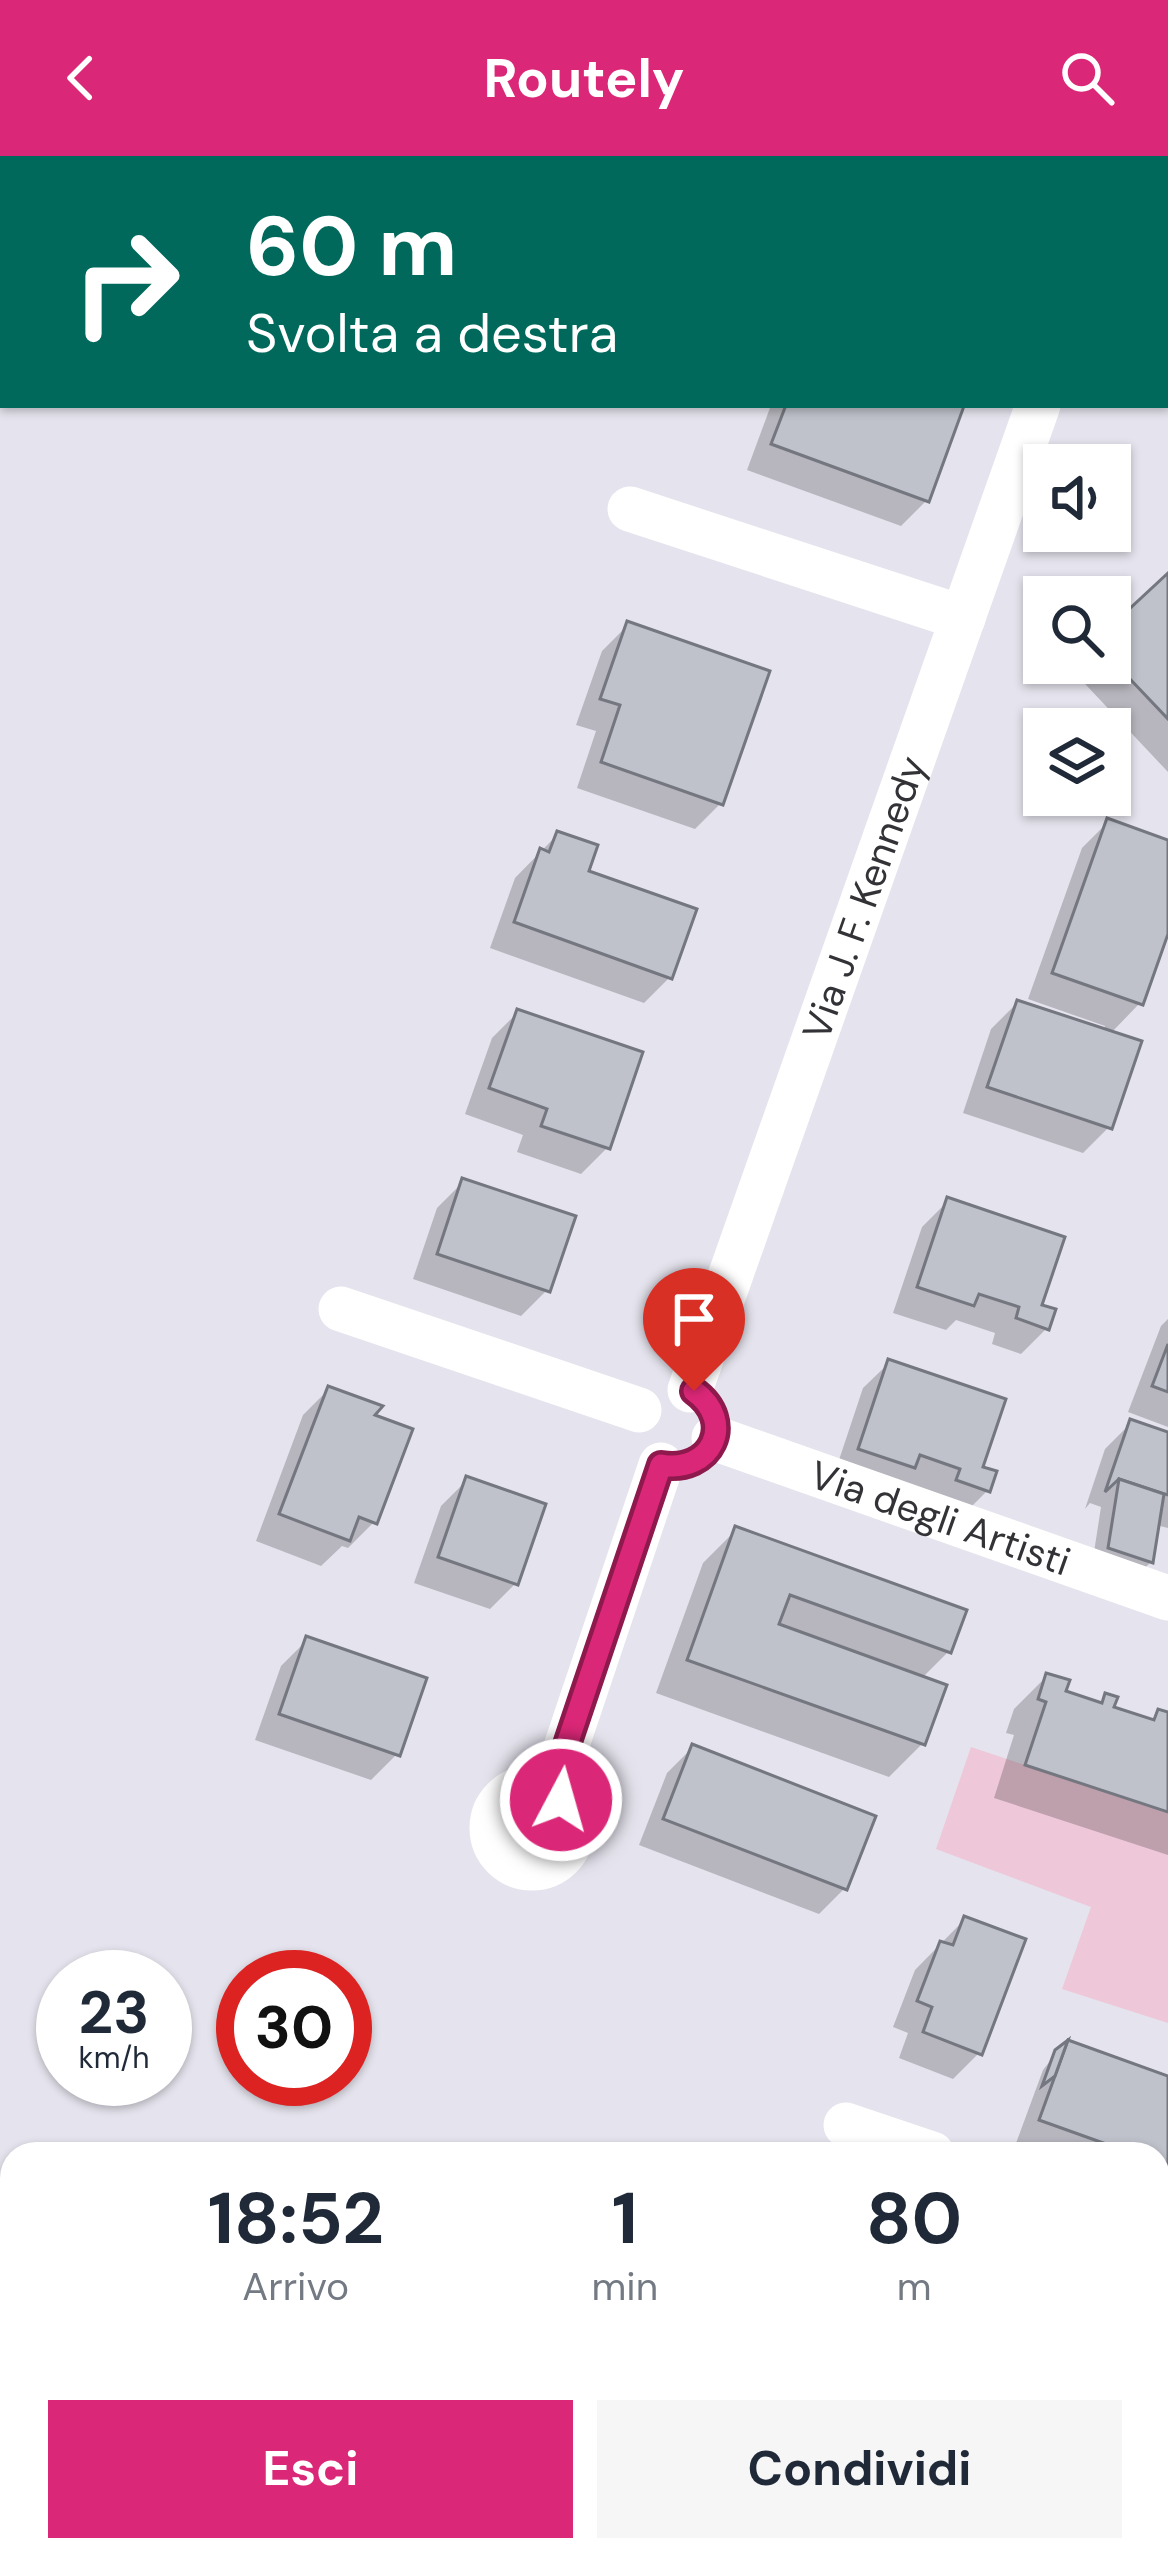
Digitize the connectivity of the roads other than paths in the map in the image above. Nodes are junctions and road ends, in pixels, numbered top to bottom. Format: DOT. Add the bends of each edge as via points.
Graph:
graph roads {
  1 [pos="1037,408"];
  2 [pos="630,509"];
  3 [pos="963,618"];
  4 [pos="341,1309"];
  5 [pos="690,1390"];
  6 [pos="639,1410"];
  7 [pos="714,1438"];
  8 [pos="661,1465"];
  9 [pos="1168,1598"];
  10 [pos="551,1792"];
  11 [pos="846,2125"];
  12 [pos="896,2142"];
  1 -- 3 [label="street, Via J. F. Kennedy"];
  2 -- 3 [label="street"];
  3 -- 5 [label="street, Via J. F. Kennedy"];
  4 -- 6 [label="street"];
  5 -- 6 [label="street" via="660,1390"];
  5 -- 7 [label="street" via="713,1412"];
  6 -- 8 [label="street" via="639,1445"];
  7 -- 8 [label="street" via="694,1463"];
  7 -- 9 [label="street, Via degli Artisti"];
  8 -- 10 [label="street"];
  11 -- 12 [label="street"];
}
